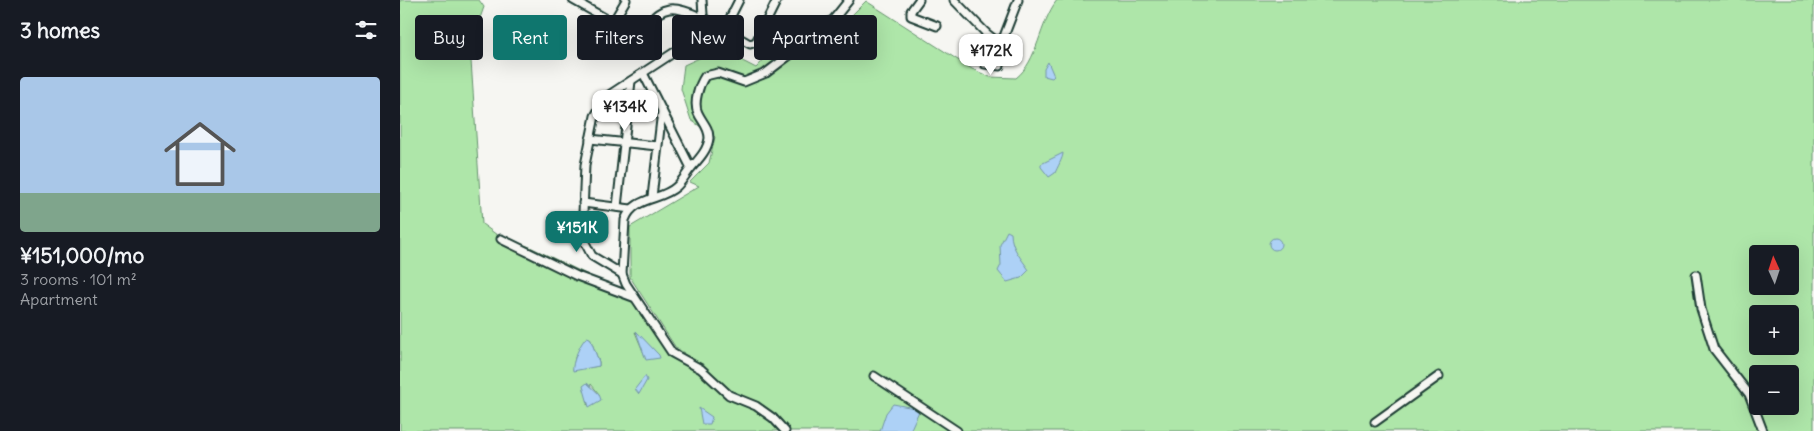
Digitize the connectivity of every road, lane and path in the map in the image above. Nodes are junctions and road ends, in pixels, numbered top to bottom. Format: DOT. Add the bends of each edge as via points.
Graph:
graph roads {
  1 [pos="573,0"];
  2 [pos="626,0"];
  3 [pos="702,0"];
  4 [pos="739,0"];
  5 [pos="777,0"];
  6 [pos="849,0"];
  7 [pos="920,0"];
  8 [pos="954,0"];
  9 [pos="1018,0"];
  10 [pos="600,15"];
  11 [pos="617,15"];
  12 [pos="658,15"];
  13 [pos="691,15"];
  14 [pos="703,15"];
  15 [pos="732,15"];
  16 [pos="937,26"];
  17 [pos="986,33"];
  18 [pos="1003,39"];
  19 [pos="744,41"];
  20 [pos="672,54"];
  21 [pos="643,73"];
  22 [pos="631,81"];
  23 [pos="662,111"];
  24 [pos="590,139"];
  25 [pos="624,143"];
  26 [pos="657,146"];
  27 [pos="691,168"];
  28 [pos="652,197"];
  29 [pos="583,203"];
  30 [pos="617,207"];
  31 [pos="631,209"];
  32 [pos="500,239"];
  33 [pos="622,274"];
  34 [pos="1696,275"];
  35 [pos="633,297"];
  36 [pos="874,376"];
  37 [pos="1439,376"];
  38 [pos="1375,422"];
  39 [pos="785,431"];
  40 [pos="957,431"];
  41 [pos="1763,431"];
  1 -- 10 [label="street"];
  2 -- 11 [label="street"];
  3 -- 14 [label="street"];
  4 -- 15 [label="street"];
  5 -- 19 [label="street" via="756,42 750,44"];
  6 -- 27 [label="street" via="832,20 803,33 791,54 766,72 744,82 718,72 705,76 696,106 708,127 709,138"];
  7 -- 16 [label="street" via="910,11 911,16"];
  8 -- 17 [label="street"];
  9 -- 18 [label="street"];
  12 -- 13 [label="street" via="676,9"];
  17 -- 18 [label="street" via="995,40"];
  17 -- 18 [label="street" via="985,64 1000,66"];
  20 -- 21 [label="street"];
  21 -- 22 [label="street"];
  21 -- 23 [label="street"];
  22 -- 24 [label="street" via="601,103"];
  22 -- 25 [label="street"];
  23 -- 26 [label="street"];
  23 -- 27 [label="street"];
  24 -- 25 [label="street"];
  24 -- 29 [label="street"];
  25 -- 26 [label="street"];
  25 -- 30 [label="street"];
  26 -- 28 [label="street"];
  27 -- 28 [label="street" via="676,188"];
  28 -- 31 [label="street"];
  29 -- 30 [label="street"];
  29 -- 33 [label="street" via="582,237 587,248 598,261"];
  30 -- 31 [label="street"];
  31 -- 33 [label="street" via="624,220"];
  32 -- 35 [label="street" via="577,276"];
  33 -- 35 [label="street"];
  34 -- 41 [label="street" via="1701,309 1714,349 1750,394"];
  35 -- 39 [label="street" via="672,353 701,369 729,395 756,406"];
  36 -- 40 [label="street"];
  37 -- 38 [label="street"];
}
